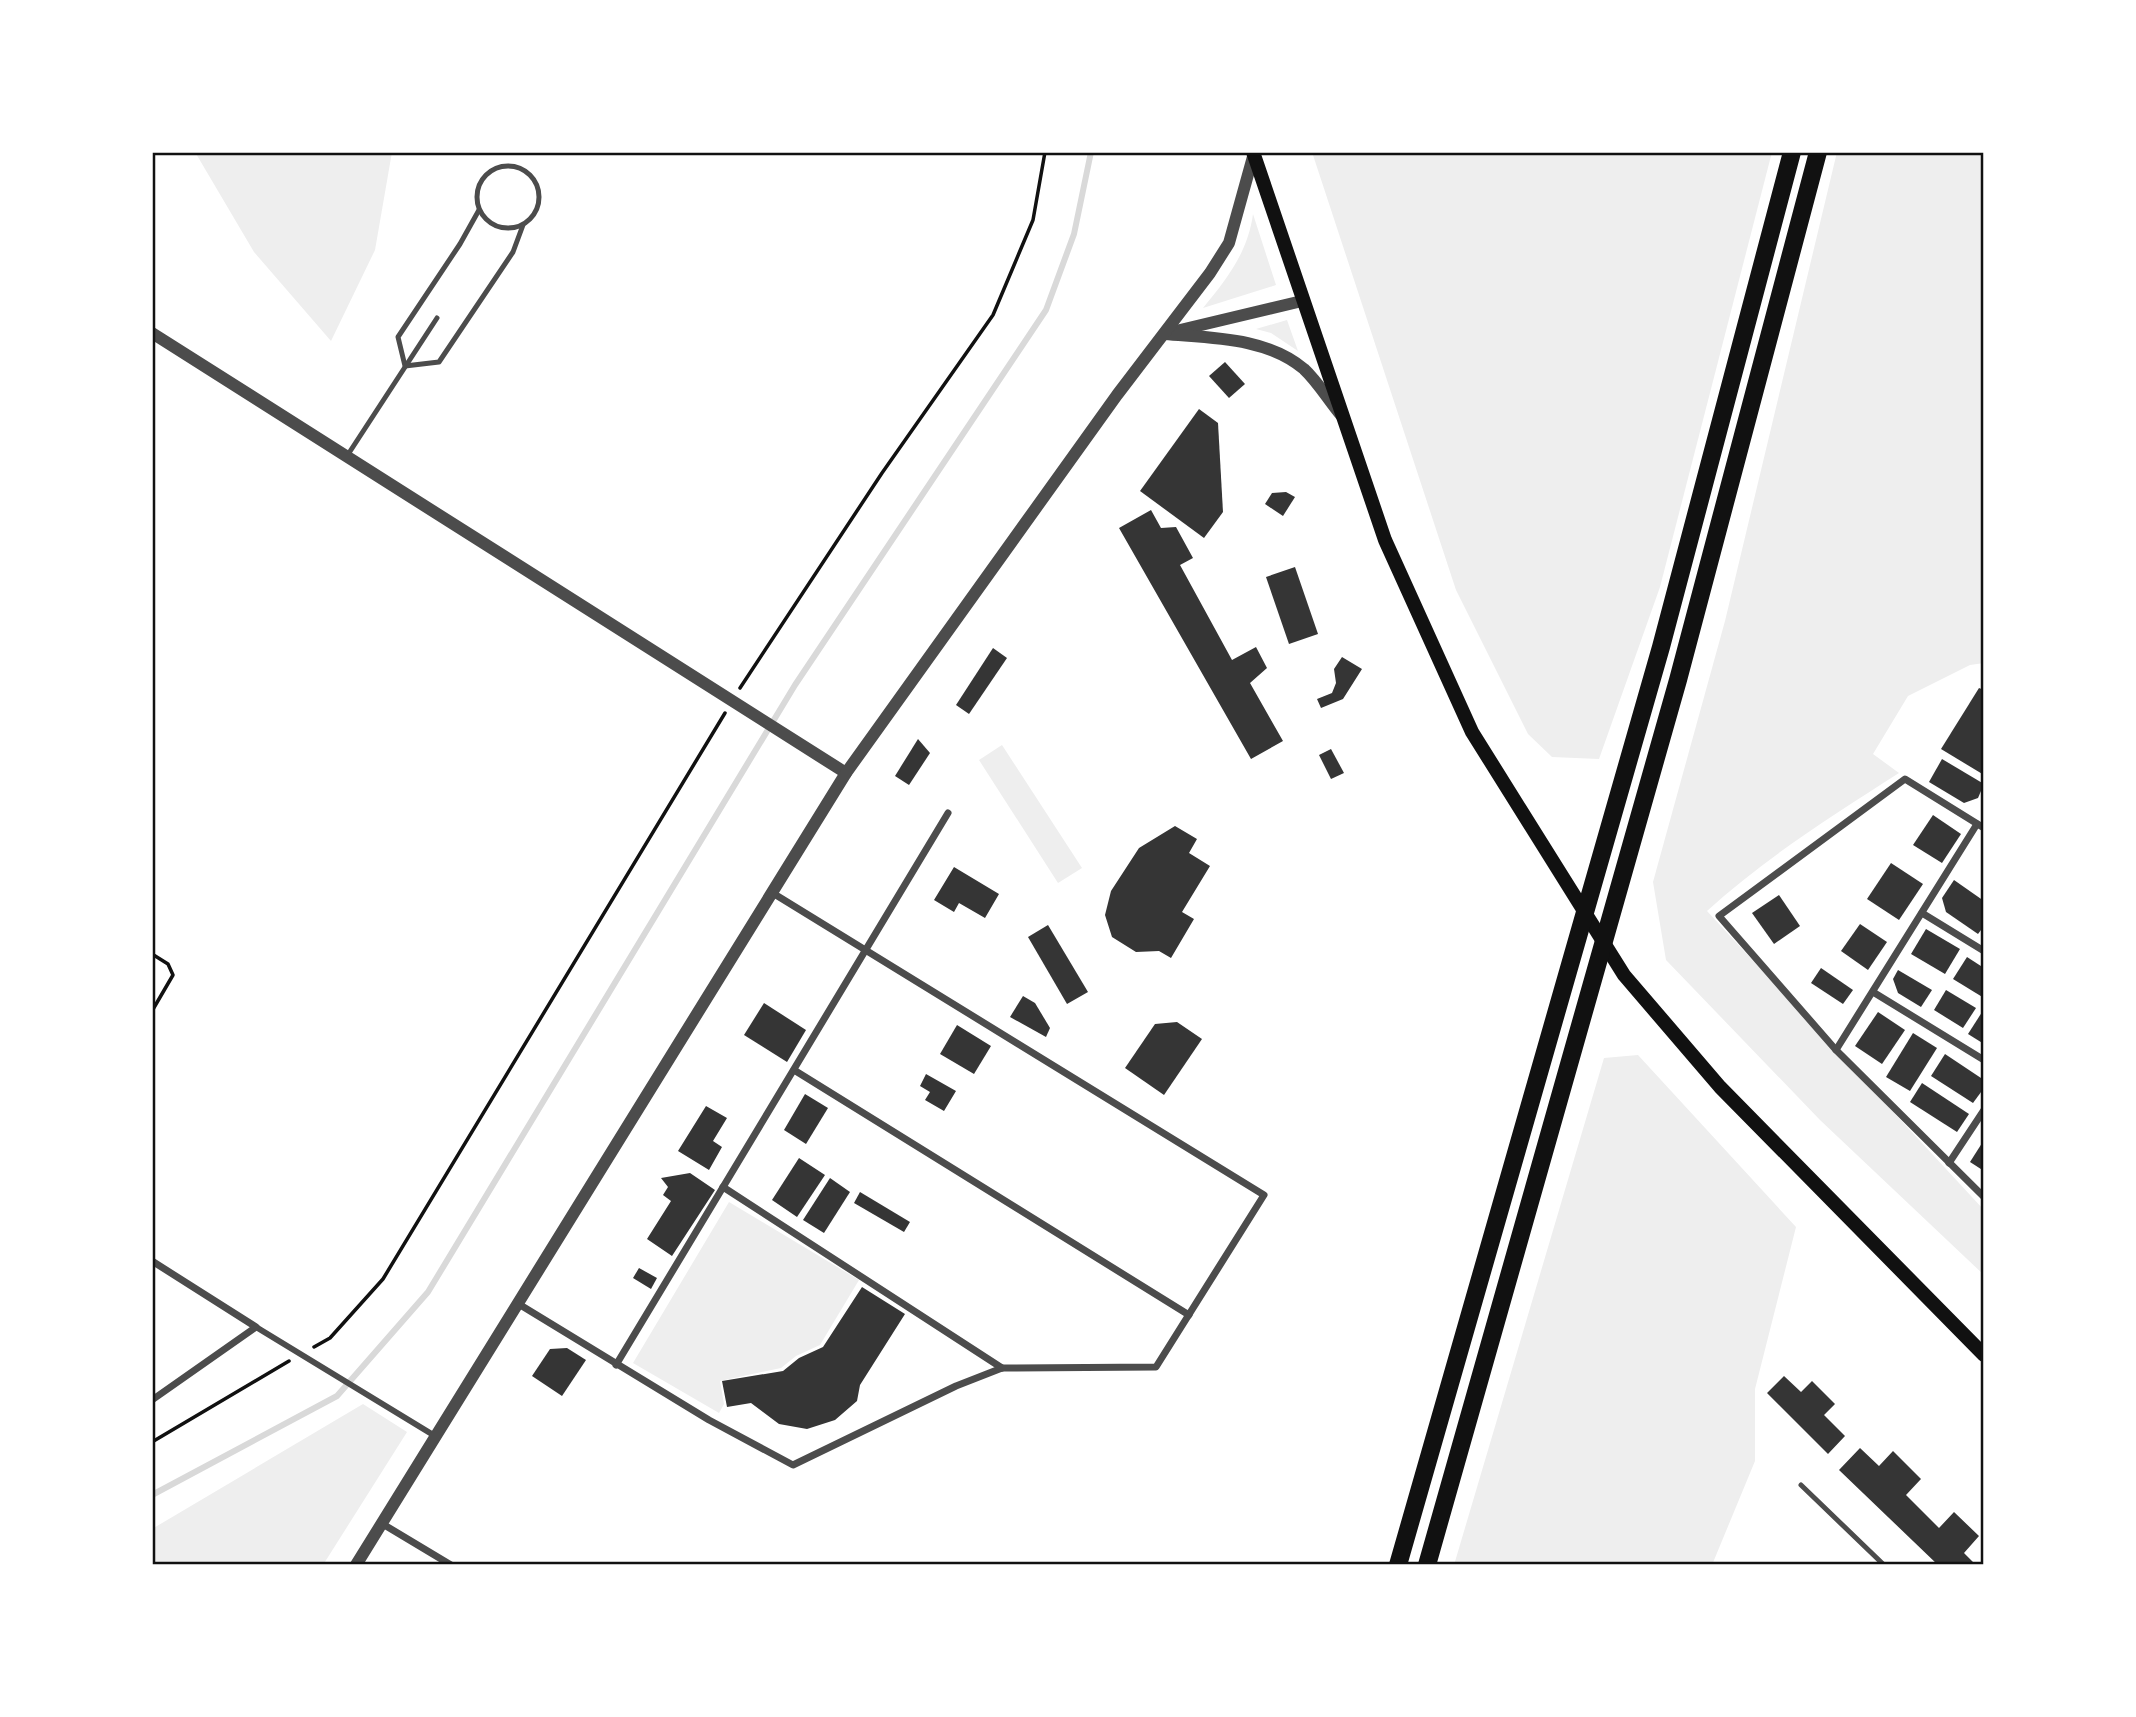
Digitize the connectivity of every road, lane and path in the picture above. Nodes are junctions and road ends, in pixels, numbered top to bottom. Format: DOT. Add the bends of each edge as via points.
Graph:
graph roads {
  1 [pos="1045,152"];
  2 [pos="1792,152"];
  3 [pos="1818,152"];
  4 [pos="1254,153"];
  5 [pos="479,209"];
  6 [pos="523,225"];
  7 [pos="1301,301"];
  8 [pos="437,318"];
  9 [pos="152,333"];
  10 [pos="1164,334"];
  11 [pos="405,366"];
  12 [pos="1341,415"];
  13 [pos="346,456"];
  14 [pos="734,698"];
  15 [pos="727,710"];
  16 [pos="846,773"];
  17 [pos="948,813"];
  18 [pos="1981,826"];
  19 [pos="770,891"];
  20 [pos="1922,913"];
  21 [pos="867,949"];
  22 [pos="1984,951"];
  23 [pos="152,954"];
  24 [pos="1873,992"];
  25 [pos="152,1011"];
  26 [pos="1836,1051"];
  27 [pos="1984,1060"];
  28 [pos="794,1070"];
  29 [pos="1984,1110"];
  30 [pos="1949,1163"];
  31 [pos="723,1187"];
  32 [pos="1984,1197"];
  33 [pos="152,1261"];
  34 [pos="517,1303"];
  35 [pos="1189,1315"];
  36 [pos="256,1327"];
  37 [pos="306,1352"];
  38 [pos="1984,1355"];
  39 [pos="295,1359"];
  40 [pos="616,1365"];
  41 [pos="1002,1368"];
  42 [pos="152,1400"];
  43 [pos="435,1436"];
  44 [pos="152,1442"];
  45 [pos="1801,1485"];
  46 [pos="382,1523"];
  47 [pos="356,1565"];
  48 [pos="451,1565"];
  49 [pos="1396,1565"];
  50 [pos="1427,1565"];
  51 [pos="1884,1565"];
  1 -- 14 [label="path" via="1033,220 993,315 874,484"];
  2 -- 49 [label="highway" via="1661,647"];
  3 -- 50 [label="highway" via="1678,680"];
  4 -- 7 [label="main road"];
  4 -- 10 [label="street" via="1229,243"];
  5 -- 6 [label="lane" via="503,228"];
  5 -- 6 [label="lane" via="477,189 482,179 498,167 518,167 535,180 539,200"];
  5 -- 11 [label="lane" via="398,337"];
  6 -- 11 [label="lane" via="513,252 439,362"];
  7 -- 10 [label="street"];
  7 -- 12 [label="main road"];
  8 -- 11 [label="lane"];
  9 -- 13 [label="street"];
  10 -- 12 [label="street" via="1234,340 1269,349 1303,369"];
  10 -- 16 [label="street"];
  11 -- 13 [label="lane"];
  12 -- 38 [label="main road" via="1385,540 1472,732 1625,975 1720,1087"];
  13 -- 16 [label="street"];
  15 -- 37 [label="path" via="383,1279 330,1338"];
  16 -- 19 [label="street"];
  17 -- 21 [label="street"];
  18 -- 20 [label="street"];
  18 -- 26 [label="street" via="1905,779 1719,916"];
  19 -- 21 [label="street"];
  19 -- 34 [label="street"];
  20 -- 22 [label="street"];
  20 -- 24 [label="street"];
  21 -- 28 [label="street"];
  21 -- 35 [label="street" via="1264,1195"];
  23 -- 25 [label="path" via="167,964 173,975"];
  24 -- 26 [label="street"];
  24 -- 27 [label="street"];
  26 -- 30 [label="street"];
  28 -- 31 [label="street"];
  28 -- 35 [label="street"];
  29 -- 30 [label="street"];
  30 -- 32 [label="street"];
  31 -- 40 [label="street"];
  31 -- 41 [label="street"];
  33 -- 36 [label="street"];
  34 -- 40 [label="street"];
  34 -- 43 [label="street"];
  35 -- 41 [label="street" via="1156,1367"];
  36 -- 42 [label="street"];
  36 -- 43 [label="street"];
  39 -- 44 [label="path"];
  40 -- 41 [label="street" via="793,1465"];
  43 -- 46 [label="street"];
  45 -- 51 [label="lane"];
  46 -- 47 [label="street"];
  46 -- 48 [label="street"];
}
